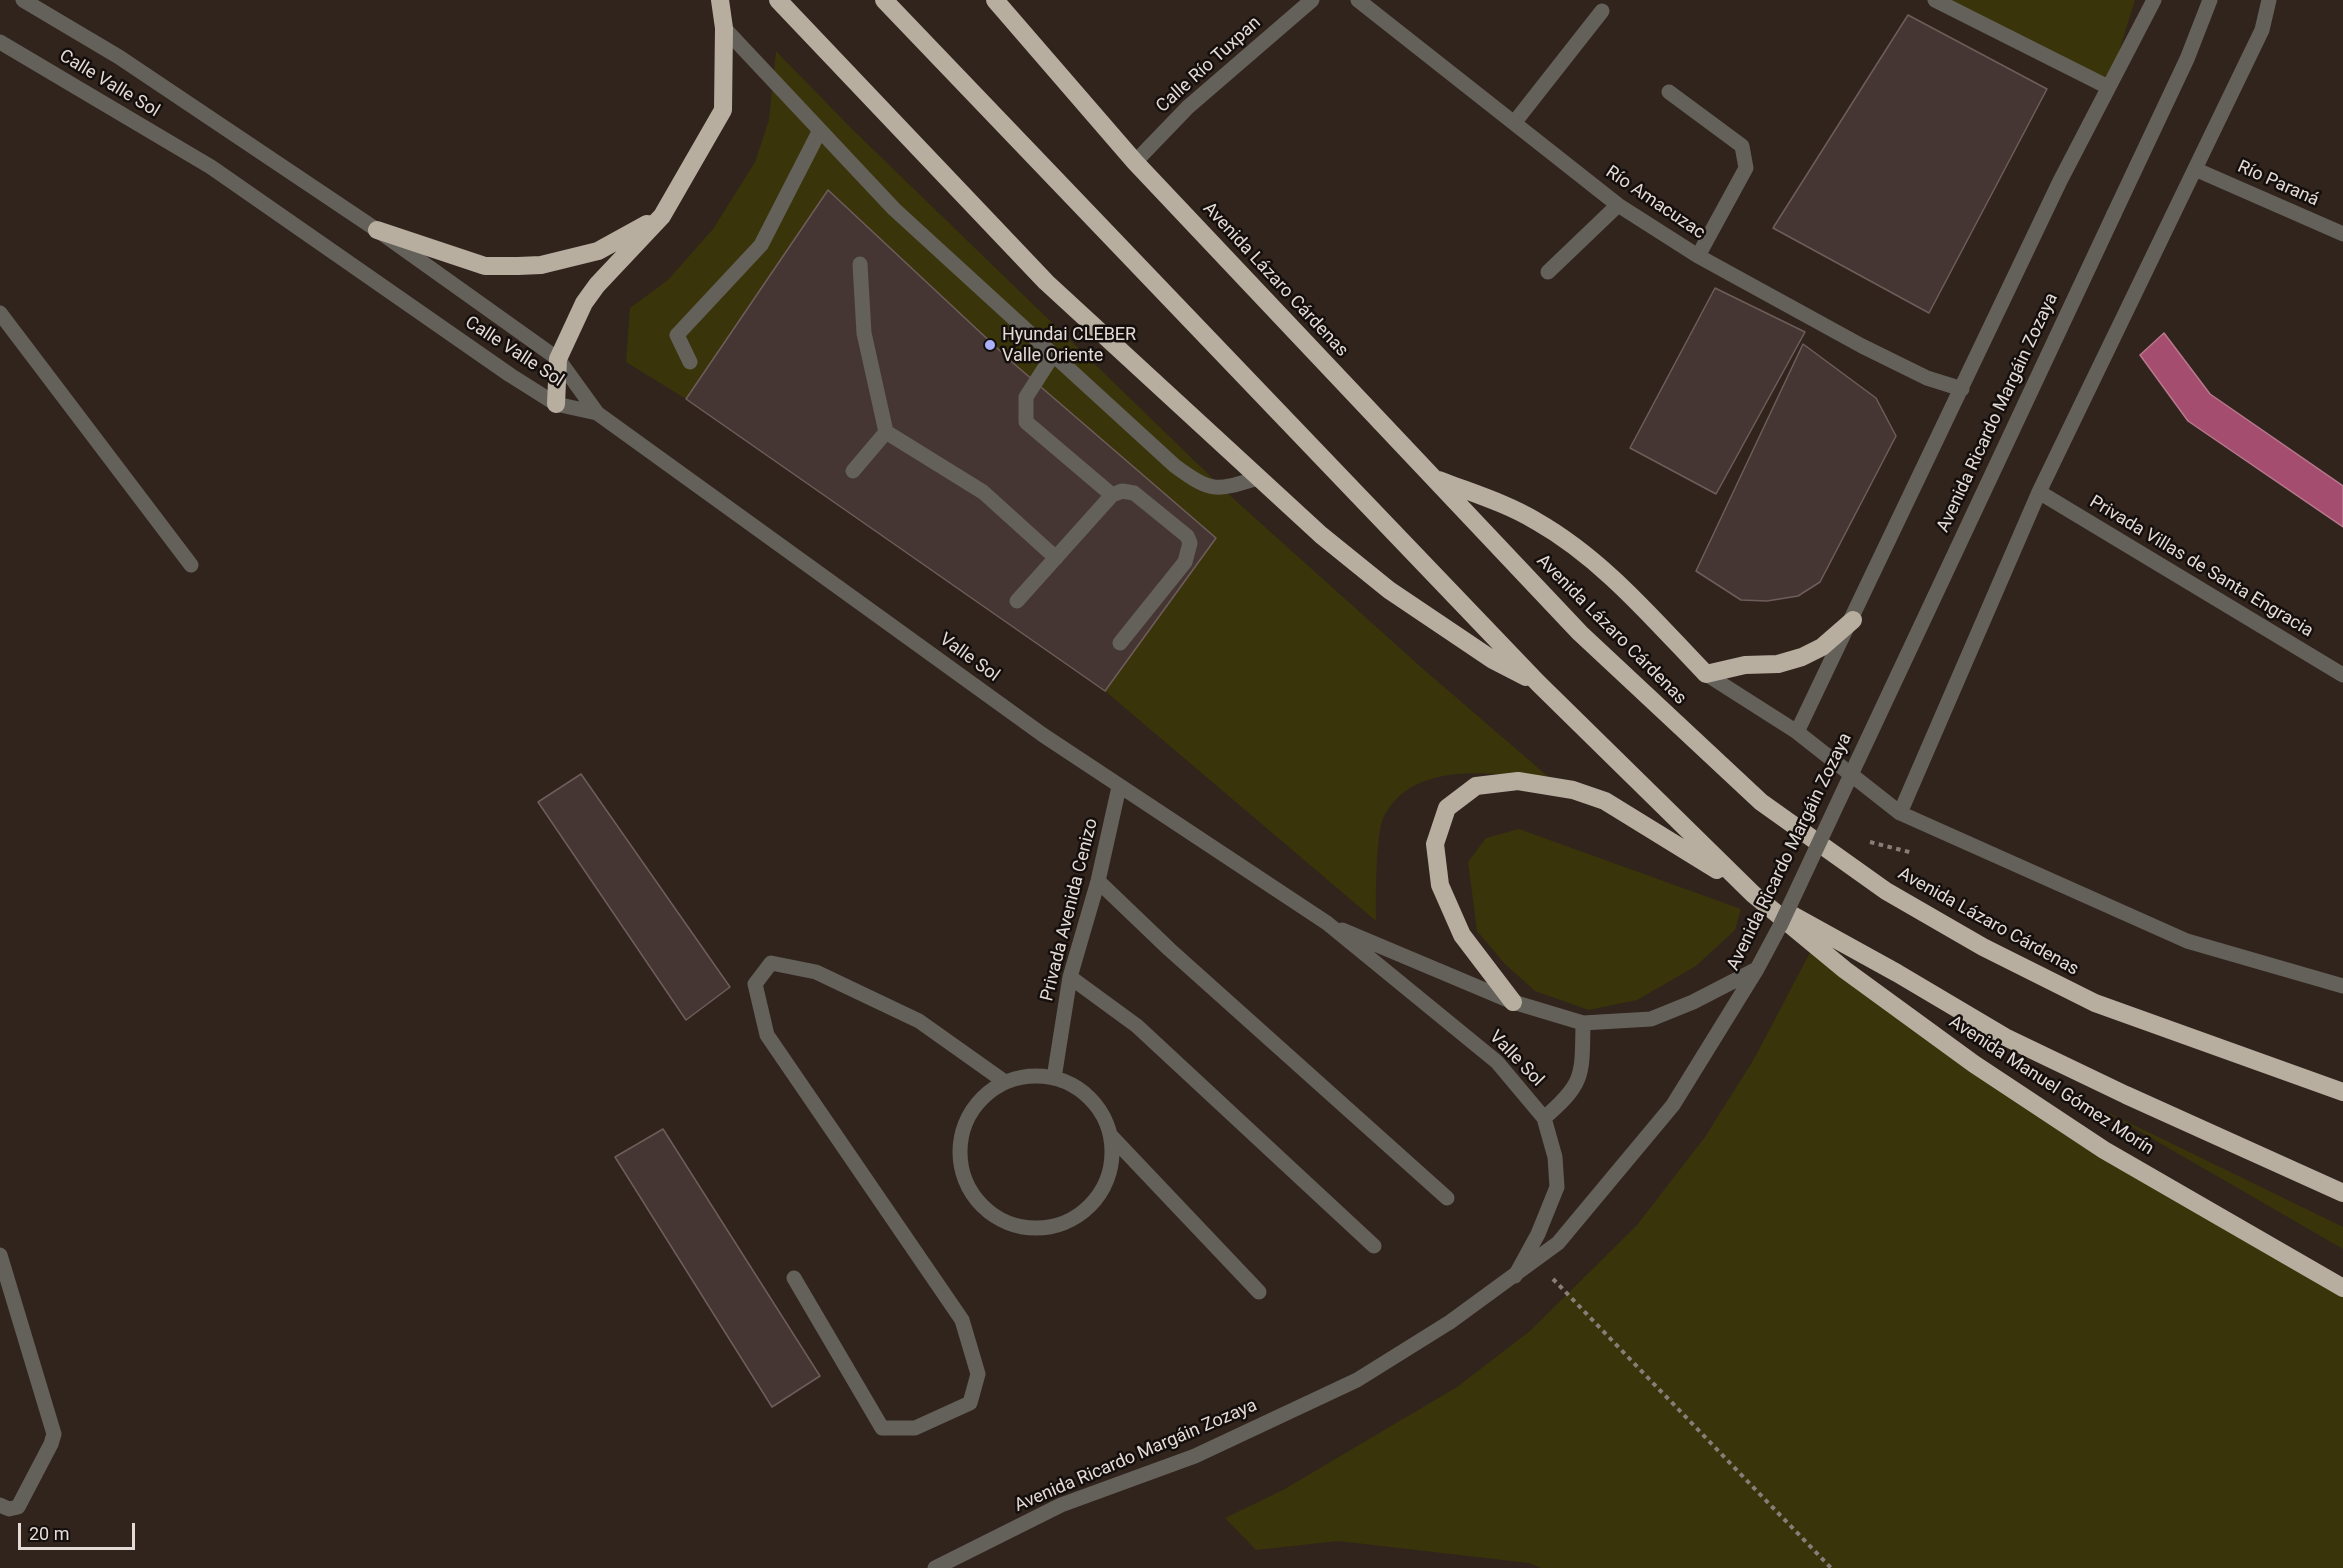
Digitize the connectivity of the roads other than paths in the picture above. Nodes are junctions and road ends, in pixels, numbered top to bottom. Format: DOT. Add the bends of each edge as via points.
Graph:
graph roads {
  1 [pos="23,0"];
  2 [pos="720,0"];
  3 [pos="778,0"];
  4 [pos="884,0"];
  5 [pos="995,0"];
  6 [pos="1312,0"];
  7 [pos="1358,0"];
  8 [pos="1935,0"];
  9 [pos="2154,0"];
  10 [pos="2210,0"];
  11 [pos="2269,0"];
  12 [pos="1602,11"];
  13 [pos="724,28"];
  14 [pos="0,42"];
  15 [pos="2108,87"];
  16 [pos="1669,92"];
  17 [pos="1514,123"];
  18 [pos="819,132"];
  19 [pos="1135,162"];
  20 [pos="2197,170"];
  21 [pos="1618,205"];
  22 [pos="662,216"];
  23 [pos="377,230"];
  24 [pos="2343,234"];
  25 [pos="1698,256"];
  26 [pos="860,264"];
  27 [pos="1548,272"];
  28 [pos="0,313"];
  29 [pos="1053,355"];
  30 [pos="558,359"];
  31 [pos="690,362"];
  32 [pos="1962,389"];
  33 [pos="556,404"];
  34 [pos="597,413"];
  35 [pos="886,432"];
  36 [pos="853,471"];
  37 [pos="1258,478"];
  38 [pos="1434,478"];
  39 [pos="2039,492"];
  40 [pos="1112,495"];
  41 [pos="1056,558"];
  42 [pos="191,565"];
  43 [pos="1017,601"];
  44 [pos="1852,620"];
  45 [pos="1120,643"];
  46 [pos="1707,674"];
  47 [pos="2343,675"];
  48 [pos="1538,683"];
  49 [pos="1797,732"];
  50 [pos="1119,787"];
  51 [pos="1900,813"];
  52 [pos="1098,881"];
  53 [pos="1752,894"];
  54 [pos="1327,923"];
  55 [pos="1757,969"];
  56 [pos="1070,977"];
  57 [pos="2343,986"];
  58 [pos="1513,1002"];
  59 [pos="1582,1023"];
  60 [pos="1054,1078"];
  61 [pos="1005,1082"];
  62 [pos="2343,1092"];
  63 [pos="1544,1118"];
  64 [pos="1110,1136"];
  65 [pos="2343,1193"];
  66 [pos="1447,1198"];
  67 [pos="1374,1246"];
  68 [pos="0,1255"];
  69 [pos="1515,1276"];
  70 [pos="794,1278"];
  71 [pos="2343,1288"];
  72 [pos="1259,1292"];
  73 [pos="0,1505"];
  74 [pos="935,1568"];
  1 -- 23 [label="street, Calle Valle Sol" via="119,57"];
  2 -- 13 [label="highway"];
  3 -- 37 [label="highway" via="1046,282"];
  4 -- 48 [label="highway"];
  5 -- 19 [label="highway, Avenida Lázaro Cárdenas"];
  6 -- 19 [label="street, Calle Río Tuxpan" via="1188,107"];
  7 -- 17 [label="street, Río Amacuzac"];
  8 -- 15 [label="street"];
  9 -- 15 [label="street"];
  10 -- 55 [label="street, Avenida Ricardo Margáin Zozaya, bridge" via="2187,59"];
  11 -- 20 [label="street" via="2262,30"];
  12 -- 17 [label="street"];
  13 -- 18 [label="street"];
  13 -- 22 [label="highway" via="723,110"];
  14 -- 33 [label="street, Calle Valle Sol" via="212,167"];
  15 -- 32 [label="street"];
  16 -- 25 [label="street" via="1743,146 1746,168"];
  17 -- 21 [label="street, Río Amacuzac"];
  18 -- 29 [label="street" via="894,209"];
  18 -- 31 [label="street" via="761,245 677,335"];
  19 -- 38 [label="highway, Avenida Lázaro Cárdenas"];
  20 -- 24 [label="street, Río Paraná"];
  20 -- 39 [label="street"];
  21 -- 25 [label="street, Río Amacuzac"];
  21 -- 27 [label="street"];
  22 -- 23 [label="highway" via="597,251 541,265 485,266"];
  22 -- 30 [label="highway" via="597,285 584,303"];
  23 -- 30 [label="street, Calle Valle Sol"];
  25 -- 32 [label="street, Río Amacuzac" via="1862,346 1927,378"];
  26 -- 35 [label="street" via="864,333"];
  28 -- 42 [label="street"];
  29 -- 37 [label="street" via="1198,483 1216,488"];
  29 -- 40 [label="street" via="1026,397 1026,422"];
  30 -- 33 [label="highway"];
  30 -- 34 [label="street, Calle Valle Sol"];
  32 -- 44 [label="street"];
  33 -- 34 [label="street, Calle Valle Sol"];
  34 -- 50 [label="street, Valle Sol" via="798,561"];
  35 -- 36 [label="street"];
  35 -- 41 [label="street" via="983,492"];
  37 -- 48 [label="highway" via="1321,536 1389,590 1493,660"];
  38 -- 46 [label="highway" via="1512,508 1575,546 1605,569"];
  38 -- 62 [label="highway, Avenida Lázaro Cárdenas" via="1580,633 1761,802 1886,891 1983,947 2096,1004"];
  39 -- 47 [label="street, Privada Villas de Santa Engracia"];
  39 -- 51 [label="street"];
  40 -- 41 [label="street"];
  40 -- 45 [label="street" via="1122,491 1134,493 1187,536 1190,543 1185,562"];
  41 -- 43 [label="street"];
  44 -- 46 [label="highway" via="1822,647 1802,657"];
  44 -- 49 [label="street"];
  46 -- 49 [label="street"];
  48 -- 53 [label="highway"];
  49 -- 51 [label="street"];
  50 -- 52 [label="street, Privada Avenida Cenizo"];
  50 -- 54 [label="street, Valle Sol"];
  51 -- 57 [label="street" via="2187,941"];
  52 -- 56 [label="street, Privada Avenida Cenizo"];
  52 -- 66 [label="street"];
  53 -- 58 [label="highway" via="1605,801 1574,790 1518,782 1476,786 1447,808 1436,844 1440,885 1462,935"];
  53 -- 65 [label="highway" via="2006,1038"];
  53 -- 71 [label="highway, Avenida Manuel Gómez Morín" via="1845,970 1974,1064 2104,1150"];
  54 -- 58 [label="street, Valle Sol"];
  54 -- 63 [label="street, Valle Sol" via="1497,1062"];
  55 -- 59 [label="street, Valle Sol" via="1651,1019"];
  55 -- 69 [label="street, Avenida Ricardo Margáin Zozaya" via="1673,1105 1558,1243"];
  56 -- 60 [label="street, Privada Avenida Cenizo"];
  56 -- 67 [label="street" via="1137,1026"];
  58 -- 59 [label="street, Valle Sol"];
  59 -- 63 [label="street" via="1582,1072 1574,1089"];
  60 -- 61 [label="street" via="1029,1076"];
  60 -- 64 [label="street" via="1090,1099 1103,1116"];
  61 -- 64 [label="street" via="984,1096 969,1115 960,1162 967,1185 981,1206 1001,1219 1025,1227 1049,1227 1072,1219 1106,1184 1112,1160"];
  61 -- 70 [label="street" via="919,1020 816,972 771,963 755,984 767,1035 962,1320 978,1374 970,1403 915,1428 882,1428"];
  63 -- 69 [label="street, Valle Sol" via="1555,1157 1557,1187"];
  64 -- 72 [label="street"];
  68 -- 73 [label="street" via="54,1434 18,1507"];
  69 -- 74 [label="street, Avenida Ricardo Margáin Zozaya" via="1357,1380 1195,1456 1060,1505"];
}
